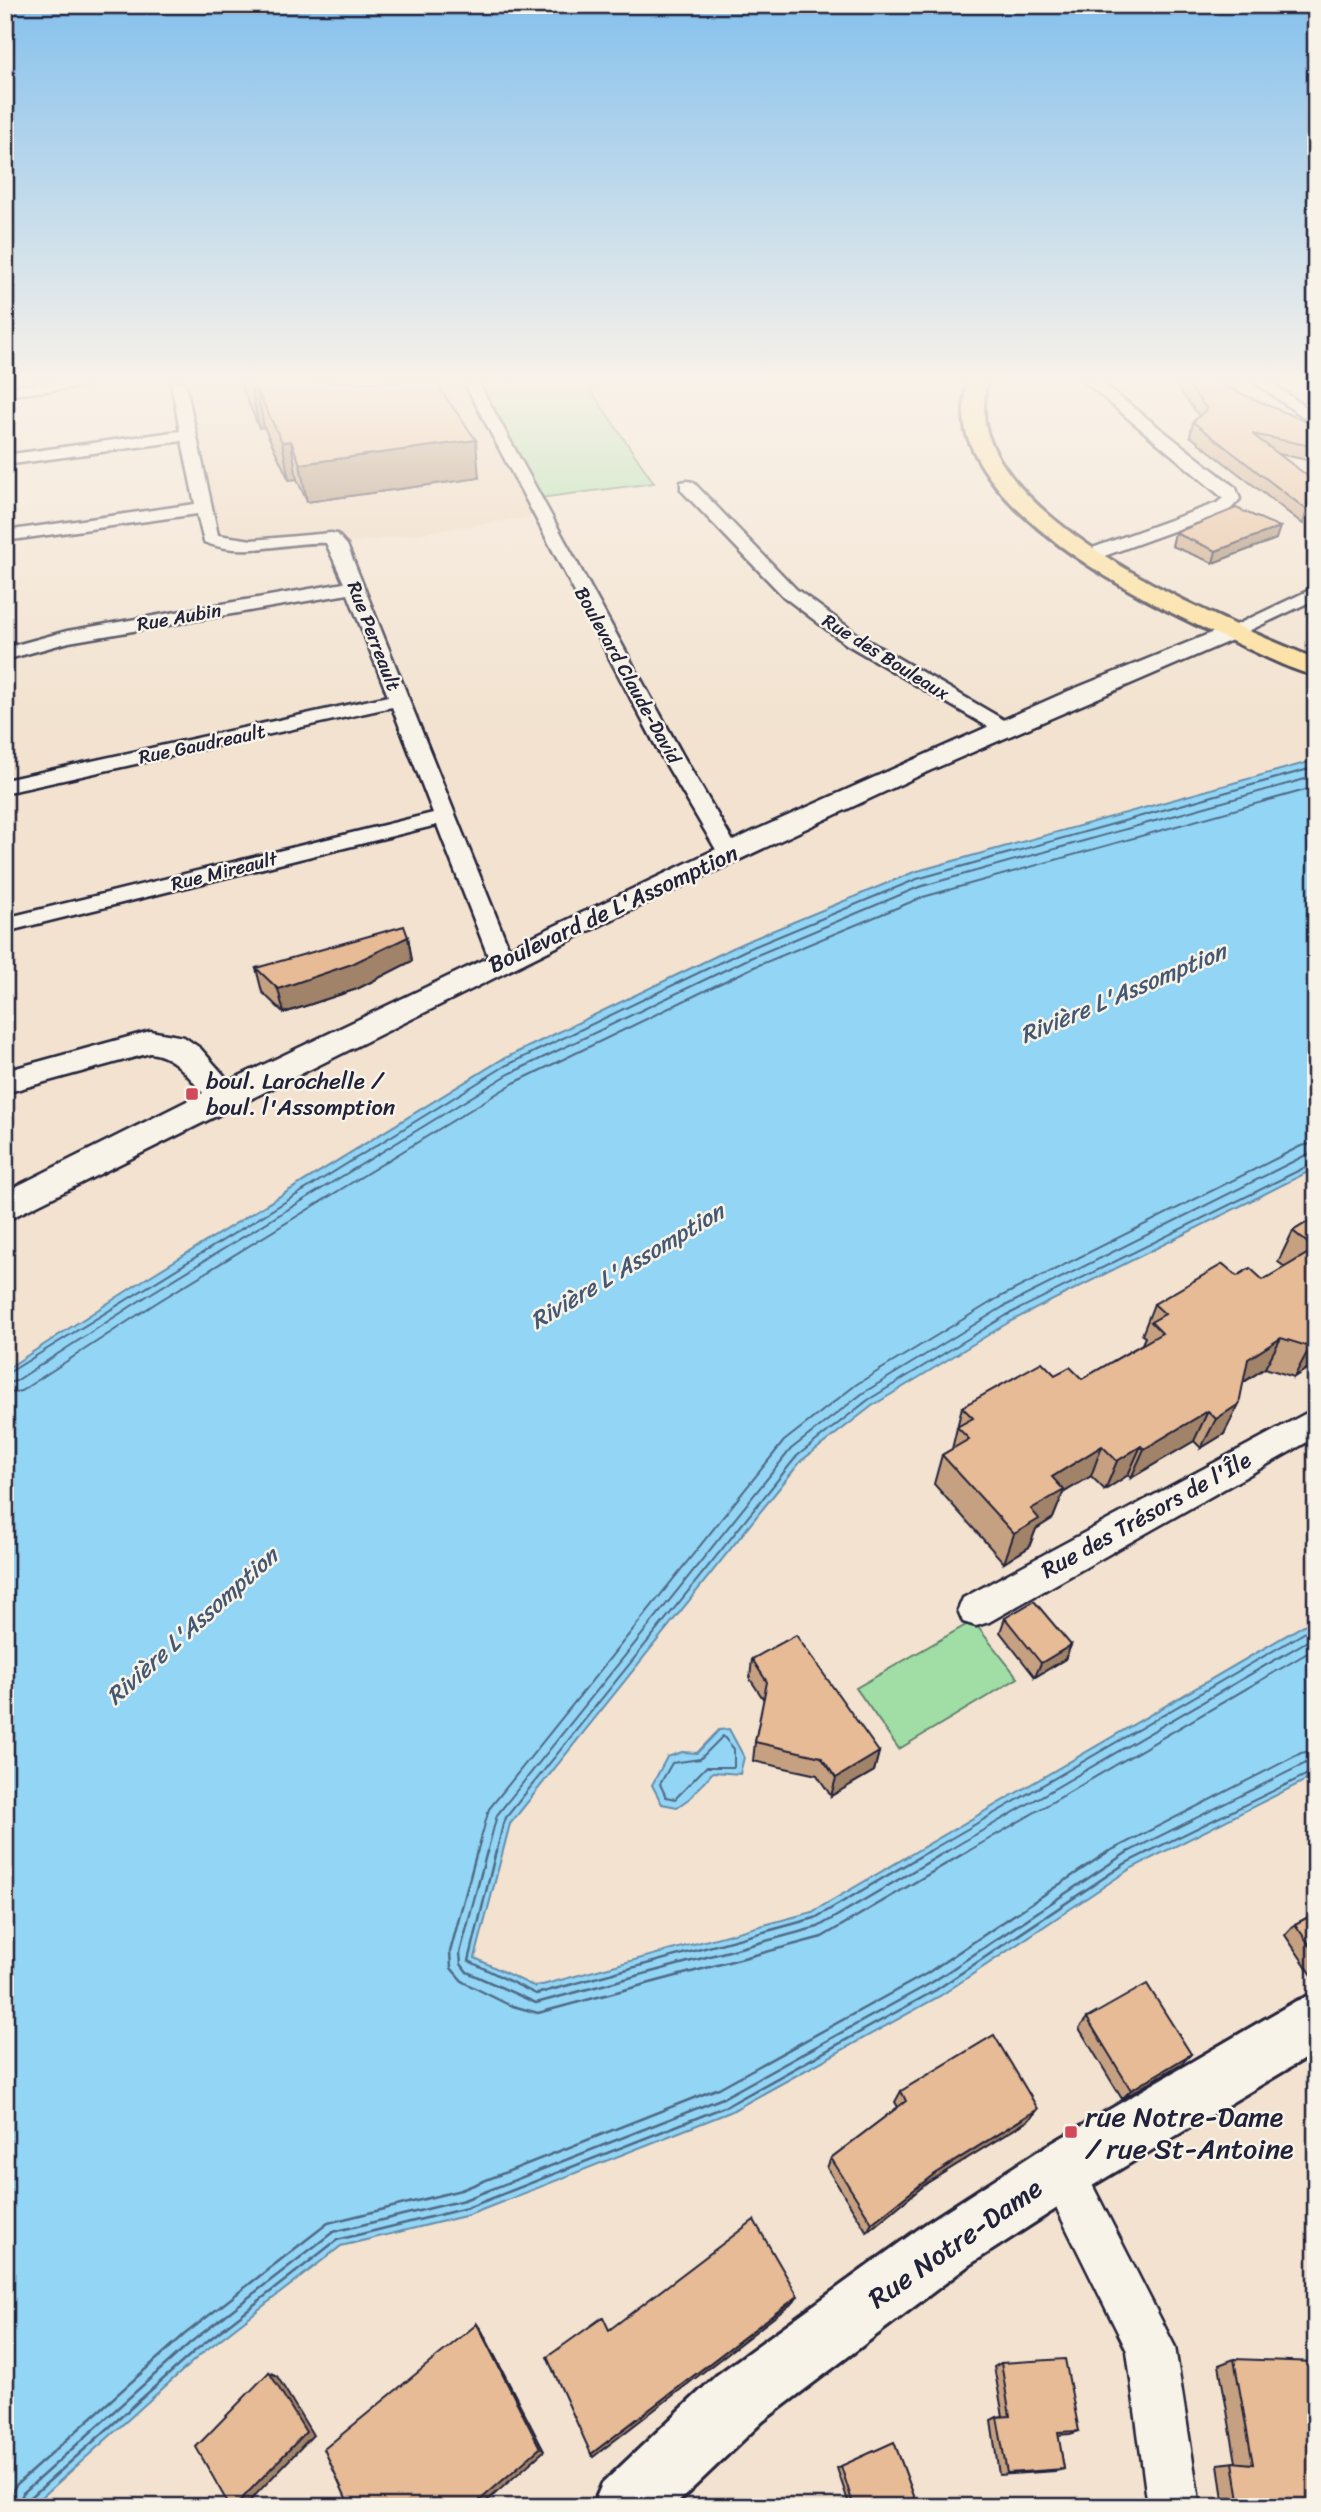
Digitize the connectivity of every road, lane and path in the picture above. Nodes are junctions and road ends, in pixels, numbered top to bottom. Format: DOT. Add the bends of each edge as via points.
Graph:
graph roads {
  1 [pos="201,499"];
  2 [pos="534,499"];
  3 [pos="700,499"];
  4 [pos="1020,499"];
  5 [pos="1232,499"];
  6 [pos="203,508"];
  7 [pos="5,536"];
  8 [pos="1090,555"];
  9 [pos="355,587"];
  10 [pos="1316,592"];
  11 [pos="1231,632"];
  12 [pos="5,654"];
  13 [pos="1316,668"];
  14 [pos="398,700"];
  15 [pos="1004,729"];
  16 [pos="5,787"];
  17 [pos="443,817"];
  18 [pos="730,855"];
  19 [pos="5,925"];
  20 [pos="502,961"];
  21 [pos="5,1082"];
  22 [pos="224,1096"];
  23 [pos="5,1208"];
  24 [pos="1316,1421"];
  25 [pos="976,1610"];
  26 [pos="1316,2021"];
  27 [pos="1061,2171"];
  28 [pos="625,2507"];
  29 [pos="1174,2507"];
  1 -- 6 [label="street, Rue Perreault"];
  2 -- 18 [label="street, Boulevard Claude-David"];
  3 -- 15 [label="street, Rue des Bouleaux" via="790,593 853,640"];
  4 -- 8 [label="main road"];
  5 -- 8 [label="street" via="1223,507"];
  6 -- 7 [label="street"];
  6 -- 9 [label="street, Rue Perreault" via="209,538 219,544 236,546 315,535 331,538"];
  8 -- 11 [label="main road"];
  9 -- 12 [label="street, Rue Aubin" via="67,637"];
  9 -- 14 [label="street, Rue Perreault"];
  10 -- 11 [label="street"];
  11 -- 13 [label="main road"];
  11 -- 15 [label="street, Boulevard de L'Assomption"];
  14 -- 16 [label="street, Rue Gaudreault"];
  14 -- 17 [label="street, Rue Perreault"];
  15 -- 18 [label="street, Boulevard de L'Assomption"];
  17 -- 19 [label="street, Rue Mireault"];
  17 -- 20 [label="street, Rue Perreault"];
  18 -- 20 [label="street, Boulevard de L'Assomption"];
  20 -- 22 [label="street, Boulevard de L'Assomption"];
  21 -- 22 [label="street" via="150,1042 173,1045 189,1056"];
  22 -- 23 [label="street, Boulevard de L'Assomption"];
  24 -- 25 [label="street, Rue des Trésors de l'Île"];
  26 -- 27 [label="main road, Rue Notre-Dame"];
  27 -- 28 [label="main road, Rue Notre-Dame" via="948,2244 740,2398"];
  27 -- 29 [label="street" via="1151,2347"];
}
